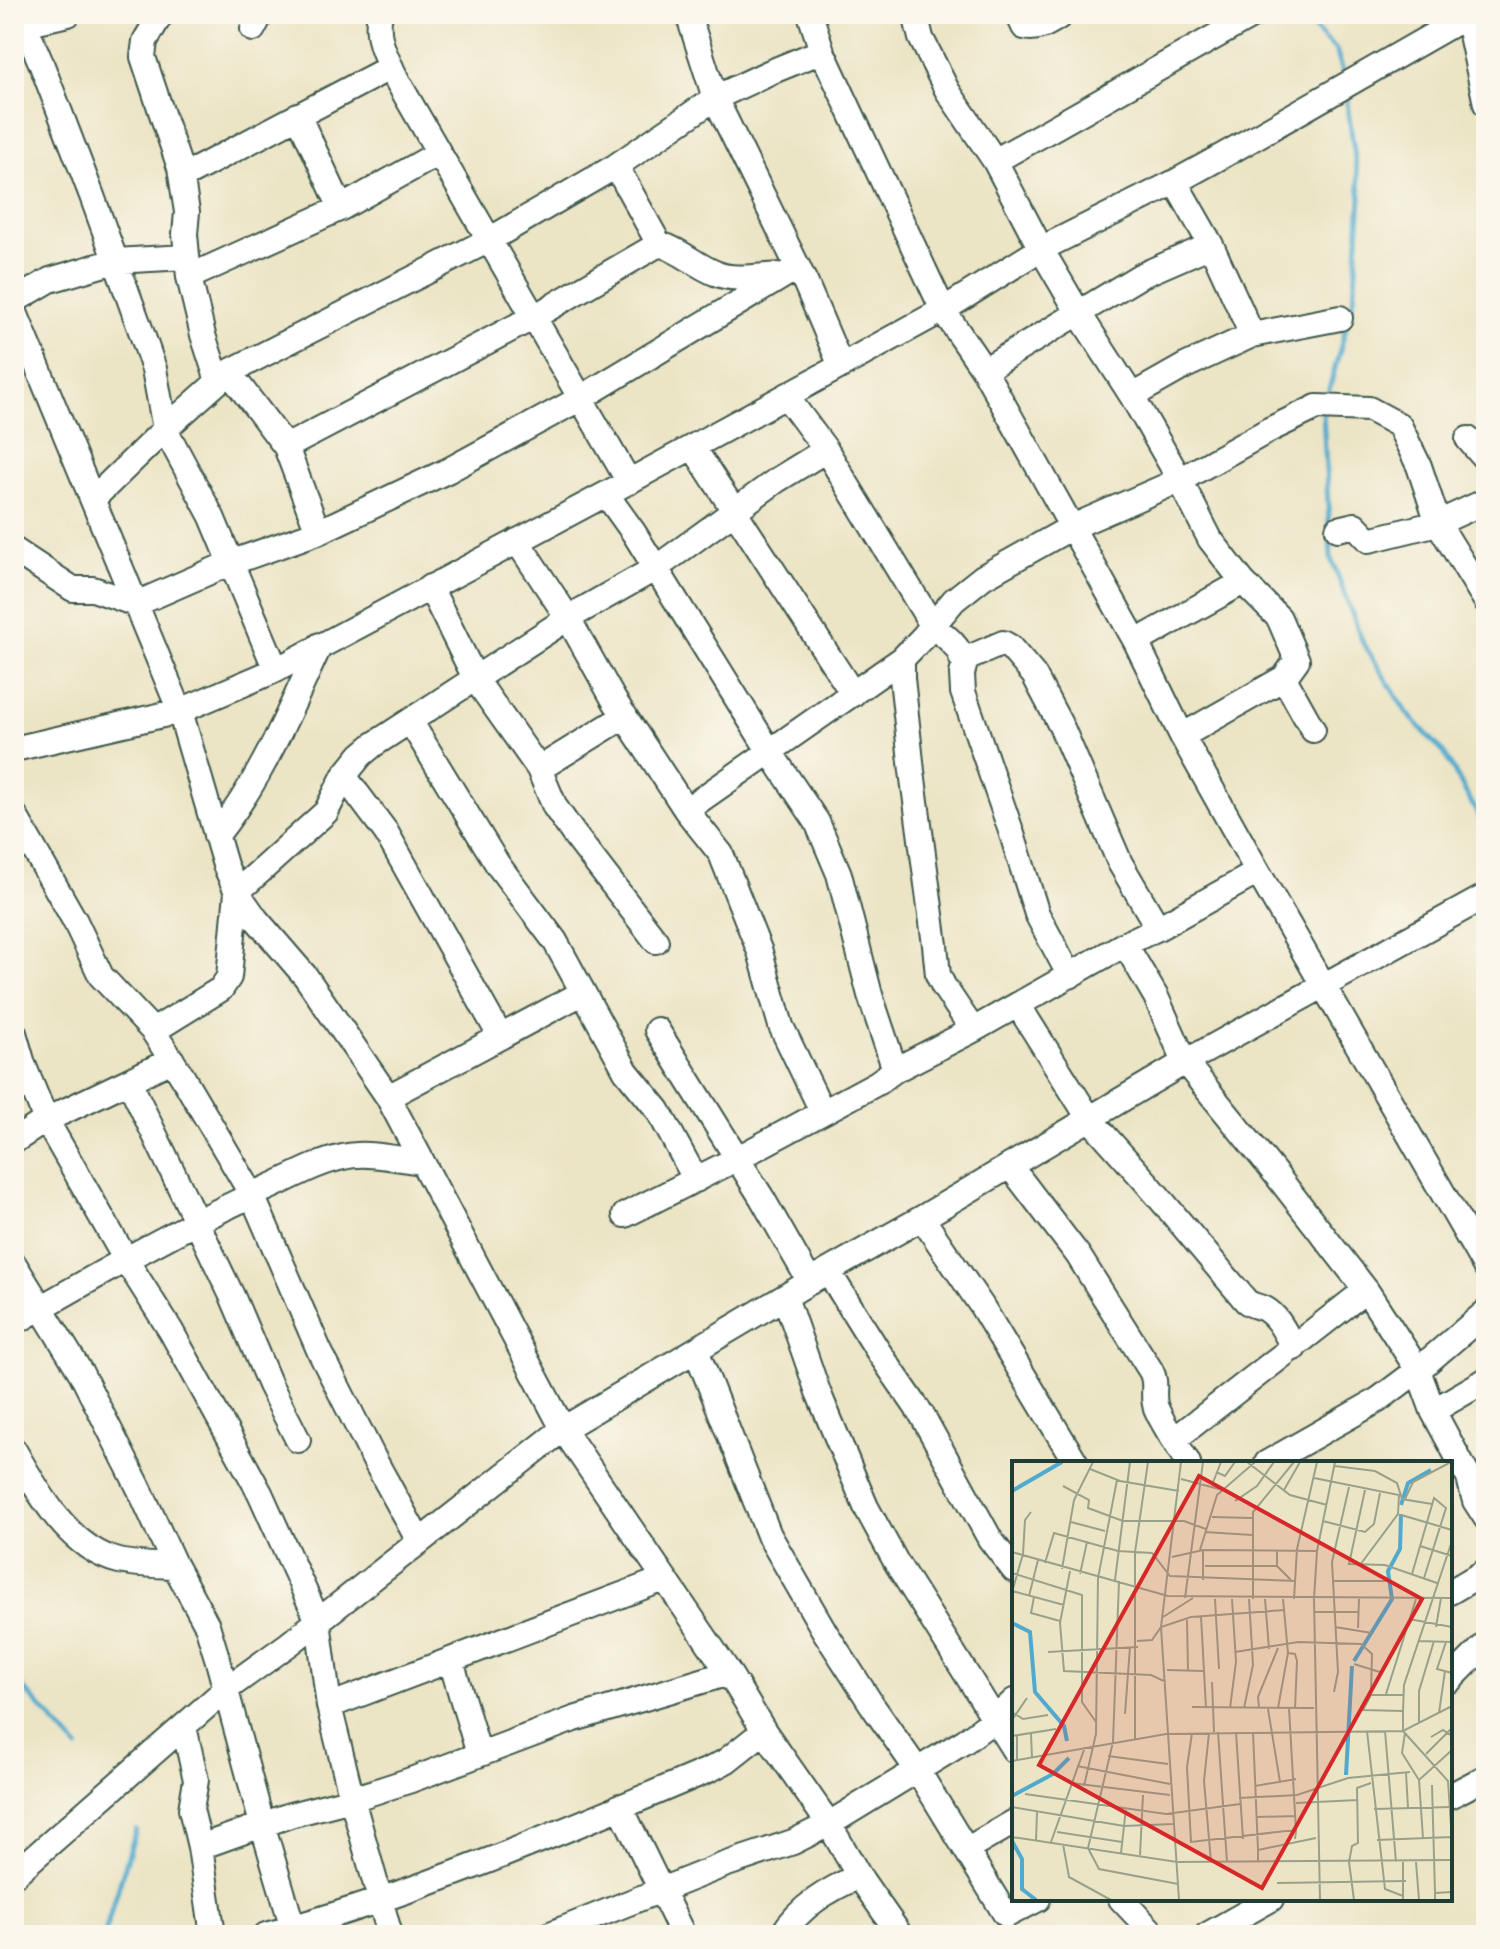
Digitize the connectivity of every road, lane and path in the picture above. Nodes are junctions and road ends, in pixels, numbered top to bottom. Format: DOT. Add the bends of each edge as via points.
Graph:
graph roads {
  1 [pos="68,14"];
  2 [pos="161,14"];
  3 [pos="380,14"];
  4 [pos="688,14"];
  5 [pos="810,14"];
  6 [pos="915,14"];
  7 [pos="1018,14"];
  8 [pos="1063,14"];
  9 [pos="1255,14"];
  10 [pos="1468,15"];
  11 [pos="19,22"];
  12 [pos="822,51"];
  13 [pos="391,67"];
  14 [pos="715,98"];
  15 [pos="1486,104"];
  16 [pos="298,115"];
  17 [pos="439,153"];
  18 [pos="995,161"];
  19 [pos="616,166"];
  20 [pos="182,177"];
  21 [pos="1175,182"];
  22 [pos="341,208"];
  23 [pos="489,240"];
  24 [pos="659,244"];
  25 [pos="1211,245"];
  26 [pos="1041,249"];
  27 [pos="115,261"];
  28 [pos="187,267"];
  29 [pos="791,271"];
  30 [pos="14,301"];
  31 [pos="14,310"];
  32 [pos="943,310"];
  33 [pos="1078,312"];
  34 [pos="534,317"];
  35 [pos="1340,318"];
  36 [pos="1252,335"];
  37 [pos="841,366"];
  38 [pos="984,370"];
  39 [pos="224,376"];
  40 [pos="786,396"];
  41 [pos="1132,396"];
  42 [pos="581,398"];
  43 [pos="165,429"];
  44 [pos="1468,439"];
  45 [pos="286,447"];
  46 [pos="693,447"];
  47 [pos="826,450"];
  48 [pos="1486,460"];
  49 [pos="1180,480"];
  50 [pos="629,482"];
  51 [pos="606,494"];
  52 [pos="93,499"];
  53 [pos="1486,501"];
  54 [pos="734,512"];
  55 [pos="1438,523"];
  56 [pos="1072,527"];
  57 [pos="1338,529"];
  58 [pos="318,532"];
  59 [pos="517,541"];
  60 [pos="14,550"];
  61 [pos="230,563"];
  62 [pos="656,568"];
  63 [pos="1243,582"];
  64 [pos="430,587"];
  65 [pos="1486,601"];
  66 [pos="136,604"];
  67 [pos="568,618"];
  68 [pos="932,625"];
  69 [pos="1136,642"];
  70 [pos="320,645"];
  71 [pos="902,659"];
  72 [pos="966,659"];
  73 [pos="276,670"];
  74 [pos="1284,678"];
  75 [pos="476,680"];
  76 [pos="853,694"];
  77 [pos="180,711"];
  78 [pos="625,716"];
  79 [pos="410,721"];
  80 [pos="1313,730"];
  81 [pos="1182,736"];
  82 [pos="14,749"];
  83 [pos="770,752"];
  84 [pos="539,769"];
  85 [pos="344,776"];
  86 [pos="686,810"];
  87 [pos="14,814"];
  88 [pos="216,836"];
  89 [pos="1258,872"];
  90 [pos="237,892"];
  91 [pos="1486,896"];
  92 [pos="1158,928"];
  93 [pos="656,941"];
  94 [pos="1125,944"];
  95 [pos="1070,976"];
  96 [pos="1323,987"];
  97 [pos="582,993"];
  98 [pos="1018,1005"];
  99 [pos="657,1030"];
  100 [pos="973,1030"];
  101 [pos="153,1031"];
  102 [pos="500,1036"];
  103 [pos="16,1047"];
  104 [pos="172,1060"];
  105 [pos="1185,1062"];
  106 [pos="895,1070"];
  107 [pos="129,1081"];
  108 [pos="388,1097"];
  109 [pos="822,1111"];
  110 [pos="1089,1118"];
  111 [pos="46,1120"];
  112 [pos="14,1141"];
  113 [pos="738,1158"];
  114 [pos="422,1162"];
  115 [pos="1010,1166"];
  116 [pos="696,1180"];
  117 [pos="252,1195"];
  118 [pos="625,1215"];
  119 [pos="922,1218"];
  120 [pos="197,1222"];
  121 [pos="126,1260"];
  122 [pos="14,1264"];
  123 [pos="1486,1268"];
  124 [pos="819,1276"];
  125 [pos="1366,1290"];
  126 [pos="785,1297"];
  127 [pos="41,1307"];
  128 [pos="1486,1312"];
  129 [pos="14,1323"];
  130 [pos="1294,1348"];
  131 [pos="696,1350"];
  132 [pos="1418,1370"];
  133 [pos="1486,1380"];
  134 [pos="1433,1411"];
  135 [pos="563,1429"];
  136 [pos="1175,1439"];
  137 [pos="298,1440"];
  138 [pos="14,1450"];
  139 [pos="1075,1461"];
  140 [pos="1187,1461"];
  141 [pos="1271,1461"];
  142 [pos="1451,1461"];
  143 [pos="1452,1464"];
  144 [pos="1459,1483"];
  145 [pos="1486,1518"];
  146 [pos="419,1541"];
  147 [pos="175,1566"];
  148 [pos="1012,1567"];
  149 [pos="1486,1571"];
  150 [pos="664,1579"];
  151 [pos="1452,1591"];
  152 [pos="318,1621"];
  153 [pos="1486,1644"];
  154 [pos="451,1661"];
  155 [pos="729,1673"];
  156 [pos="1452,1678"];
  157 [pos="225,1690"];
  158 [pos="1012,1703"];
  159 [pos="329,1706"];
  160 [pos="995,1719"];
  161 [pos="184,1727"];
  162 [pos="764,1731"];
  163 [pos="1012,1747"];
  164 [pos="479,1754"];
  165 [pos="918,1771"];
  166 [pos="1486,1777"];
  167 [pos="1452,1795"];
  168 [pos="352,1799"];
  169 [pos="620,1806"];
  170 [pos="1012,1823"];
  171 [pos="262,1824"];
  172 [pos="829,1824"];
  173 [pos="200,1847"];
  174 [pos="966,1850"];
  175 [pos="14,1875"];
  176 [pos="859,1876"];
  177 [pos="661,1891"];
  178 [pos="381,1901"];
  179 [pos="1034,1901"];
  180 [pos="1123,1901"];
  181 [pos="1263,1901"];
  182 [pos="1243,1906"];
  183 [pos="293,1928"];
  184 [pos="573,1930"];
  185 [pos="213,1935"];
  186 [pos="266,1935"];
  187 [pos="390,1935"];
  188 [pos="548,1935"];
  189 [pos="683,1935"];
  190 [pos="782,1935"];
  191 [pos="900,1935"];
  192 [pos="1155,1935"];
  193 [pos="1207,1935"];
  1 -- 11 [label="street"];
  2 -- 20 [label="street" via="145,41 143,57"];
  3 -- 13 [label="street" via="379,34"];
  4 -- 14 [label="street"];
  5 -- 12 [label="street"];
  6 -- 18 [label="street" via="947,90"];
  7 -- 8 [label="street" via="1024,27 1033,29"];
  9 -- 18 [label="street"];
  10 -- 15 [label="street"];
  10 -- 21 [label="street"];
  11 -- 27 [label="street" via="52,92"];
  12 -- 14 [label="street"];
  12 -- 32 [label="street"];
  13 -- 16 [label="street"];
  13 -- 17 [label="street"];
  14 -- 19 [label="street"];
  14 -- 29 [label="street"];
  16 -- 20 [label="street"];
  16 -- 22 [label="street"];
  17 -- 22 [label="street"];
  17 -- 23 [label="street"];
  18 -- 26 [label="street"];
  19 -- 23 [label="street"];
  19 -- 24 [label="street"];
  20 -- 28 [label="street"];
  21 -- 25 [label="street"];
  21 -- 26 [label="street"];
  22 -- 28 [label="street"];
  23 -- 34 [label="street"];
  23 -- 39 [label="street"];
  24 -- 29 [label="street" via="717,275"];
  24 -- 34 [label="street"];
  25 -- 33 [label="street" via="1140,276"];
  25 -- 36 [label="street"];
  26 -- 32 [label="street"];
  26 -- 33 [label="street"];
  27 -- 28 [label="street"];
  27 -- 30 [label="street" via="50,280"];
  27 -- 43 [label="street" via="154,369"];
  28 -- 39 [label="street" via="203,335"];
  29 -- 37 [label="street"];
  29 -- 42 [label="street"];
  31 -- 52 [label="street"];
  32 -- 37 [label="street"];
  32 -- 38 [label="street"];
  33 -- 38 [label="street"];
  33 -- 41 [label="street"];
  34 -- 42 [label="street"];
  34 -- 45 [label="street"];
  35 -- 36 [label="street"];
  36 -- 41 [label="street"];
  37 -- 40 [label="street"];
  38 -- 56 [label="street"];
  39 -- 43 [label="street"];
  39 -- 45 [label="street"];
  40 -- 46 [label="street"];
  40 -- 47 [label="street"];
  41 -- 49 [label="street"];
  42 -- 50 [label="street"];
  42 -- 58 [label="street" via="449,470"];
  43 -- 52 [label="street"];
  43 -- 61 [label="street"];
  44 -- 48 [label="street"];
  45 -- 58 [label="street"];
  46 -- 50 [label="street"];
  46 -- 54 [label="street"];
  47 -- 54 [label="street"];
  47 -- 68 [label="street"];
  49 -- 55 [label="street" via="1317,407 1369,409 1399,425"];
  49 -- 56 [label="street"];
  49 -- 63 [label="street" via="1210,539"];
  50 -- 51 [label="street"];
  51 -- 59 [label="street"];
  51 -- 62 [label="street"];
  52 -- 66 [label="street"];
  53 -- 55 [label="street"];
  54 -- 62 [label="street"];
  54 -- 76 [label="street"];
  55 -- 57 [label="street" via="1369,540 1355,525"];
  55 -- 65 [label="street"];
  56 -- 68 [label="street" via="983,577"];
  56 -- 69 [label="street"];
  58 -- 61 [label="street"];
  59 -- 64 [label="street"];
  59 -- 67 [label="street"];
  60 -- 66 [label="street" via="73,589 93,589"];
  61 -- 66 [label="street"];
  61 -- 73 [label="street"];
  62 -- 67 [label="street"];
  62 -- 83 [label="street"];
  63 -- 69 [label="street"];
  63 -- 74 [label="street" via="1279,618 1297,660"];
  64 -- 70 [label="street"];
  64 -- 75 [label="street"];
  66 -- 77 [label="street"];
  67 -- 75 [label="street"];
  67 -- 78 [label="street"];
  68 -- 71 [label="street"];
  68 -- 72 [label="street"];
  69 -- 81 [label="street"];
  70 -- 73 [label="street"];
  70 -- 88 [label="street" via="262,769"];
  71 -- 76 [label="street"];
  71 -- 100 [label="street" via="938,975"];
  72 -- 92 [label="street" via="1003,643 1034,675 1120,863"];
  72 -- 95 [label="street" via="963,692 1037,914"];
  73 -- 77 [label="street"];
  74 -- 80 [label="street"];
  74 -- 81 [label="street"];
  75 -- 79 [label="street"];
  75 -- 84 [label="street"];
  76 -- 83 [label="street"];
  77 -- 82 [label="street"];
  77 -- 88 [label="street"];
  78 -- 84 [label="street"];
  78 -- 86 [label="street"];
  79 -- 85 [label="street" via="373,745"];
  79 -- 97 [label="street" via="498,865 555,941"];
  81 -- 89 [label="street"];
  83 -- 86 [label="street"];
  83 -- 106 [label="street" via="831,852"];
  84 -- 93 [label="street" via="555,807"];
  85 -- 90 [label="street" via="326,812"];
  85 -- 102 [label="street" via="386,832"];
  86 -- 109 [label="street" via="721,854 760,952 781,1026"];
  87 -- 101 [label="street" via="101,976"];
  88 -- 90 [label="street"];
  89 -- 92 [label="street"];
  89 -- 96 [label="street"];
  90 -- 101 [label="street" via="226,983"];
  90 -- 108 [label="street" via="306,977"];
  91 -- 96 [label="street"];
  92 -- 94 [label="street"];
  94 -- 95 [label="street"];
  94 -- 105 [label="street"];
  95 -- 98 [label="street"];
  96 -- 105 [label="street"];
  96 -- 123 [label="street"];
  97 -- 102 [label="street"];
  97 -- 116 [label="street"];
  98 -- 100 [label="street"];
  98 -- 110 [label="street"];
  99 -- 113 [label="street"];
  100 -- 106 [label="street"];
  101 -- 104 [label="street"];
  102 -- 108 [label="street"];
  103 -- 111 [label="street"];
  104 -- 107 [label="street"];
  104 -- 117 [label="street"];
  105 -- 110 [label="street"];
  105 -- 125 [label="street"];
  106 -- 109 [label="street"];
  107 -- 111 [label="street"];
  107 -- 120 [label="street"];
  108 -- 114 [label="street"];
  109 -- 113 [label="street"];
  110 -- 115 [label="street"];
  110 -- 130 [label="street" via="1246,1301 1275,1317"];
  111 -- 112 [label="street"];
  111 -- 121 [label="street"];
  113 -- 116 [label="street"];
  113 -- 124 [label="street"];
  114 -- 117 [label="street" via="341,1157"];
  114 -- 135 [label="street"];
  115 -- 119 [label="street"];
  115 -- 136 [label="street" via="1078,1255 1151,1371 1157,1409"];
  116 -- 118 [label="street"];
  117 -- 120 [label="street"];
  117 -- 146 [label="street" via="319,1350"];
  119 -- 124 [label="street"];
  119 -- 139 [label="street"];
  120 -- 121 [label="street"];
  120 -- 137 [label="street"];
  121 -- 127 [label="street"];
  121 -- 152 [label="street" via="260,1493"];
  122 -- 127 [label="street"];
  124 -- 126 [label="street"];
  124 -- 148 [label="street" via="922,1415 990,1539"];
  125 -- 130 [label="street"];
  125 -- 132 [label="street"];
  126 -- 131 [label="street"];
  126 -- 160 [label="street" via="866,1507"];
  127 -- 129 [label="street"];
  127 -- 147 [label="street" via="94,1399"];
  128 -- 132 [label="street"];
  130 -- 136 [label="street"];
  131 -- 135 [label="street"];
  131 -- 165 [label="street" via="769,1535 825,1632"];
  132 -- 134 [label="street"];
  132 -- 141 [label="street" via="1378,1400"];
  133 -- 134 [label="street"];
  134 -- 142 [label="street"];
  135 -- 146 [label="street"];
  135 -- 150 [label="street"];
  136 -- 140 [label="street"];
  138 -- 147 [label="street" via="44,1502 82,1541 120,1562"];
  143 -- 144 [label="street"];
  144 -- 145 [label="street"];
  146 -- 152 [label="street"];
  147 -- 157 [label="street" via="207,1625"];
  149 -- 151 [label="street"];
  150 -- 154 [label="street"];
  150 -- 155 [label="street"];
  152 -- 157 [label="street"];
  152 -- 159 [label="street"];
  153 -- 156 [label="street"];
  154 -- 159 [label="street"];
  154 -- 164 [label="street"];
  155 -- 162 [label="street"];
  155 -- 164 [label="street" via="574,1719"];
  157 -- 161 [label="street"];
  157 -- 171 [label="street"];
  158 -- 160 [label="street"];
  159 -- 168 [label="street"];
  160 -- 163 [label="street"];
  160 -- 165 [label="street"];
  161 -- 173 [label="street" via="196,1780 191,1809"];
  161 -- 175 [label="street"];
  162 -- 169 [label="street" via="711,1769"];
  162 -- 172 [label="street"];
  164 -- 168 [label="street"];
  165 -- 172 [label="street"];
  165 -- 174 [label="street"];
  166 -- 167 [label="street"];
  168 -- 171 [label="street"];
  168 -- 178 [label="street"];
  169 -- 177 [label="street"];
  169 -- 178 [label="street"];
  170 -- 174 [label="street"];
  171 -- 173 [label="street"];
  171 -- 183 [label="street"];
  172 -- 176 [label="street"];
  172 -- 177 [label="street"];
  173 -- 185 [label="street"];
  174 -- 179 [label="street" via="1007,1915"];
  176 -- 190 [label="street" via="809,1904"];
  176 -- 191 [label="street"];
  177 -- 184 [label="street"];
  177 -- 189 [label="street"];
  178 -- 183 [label="street"];
  178 -- 187 [label="street"];
  180 -- 192 [label="street"];
  181 -- 182 [label="street"];
  182 -- 193 [label="street"];
  183 -- 186 [label="street"];
  184 -- 188 [label="street"];
}
